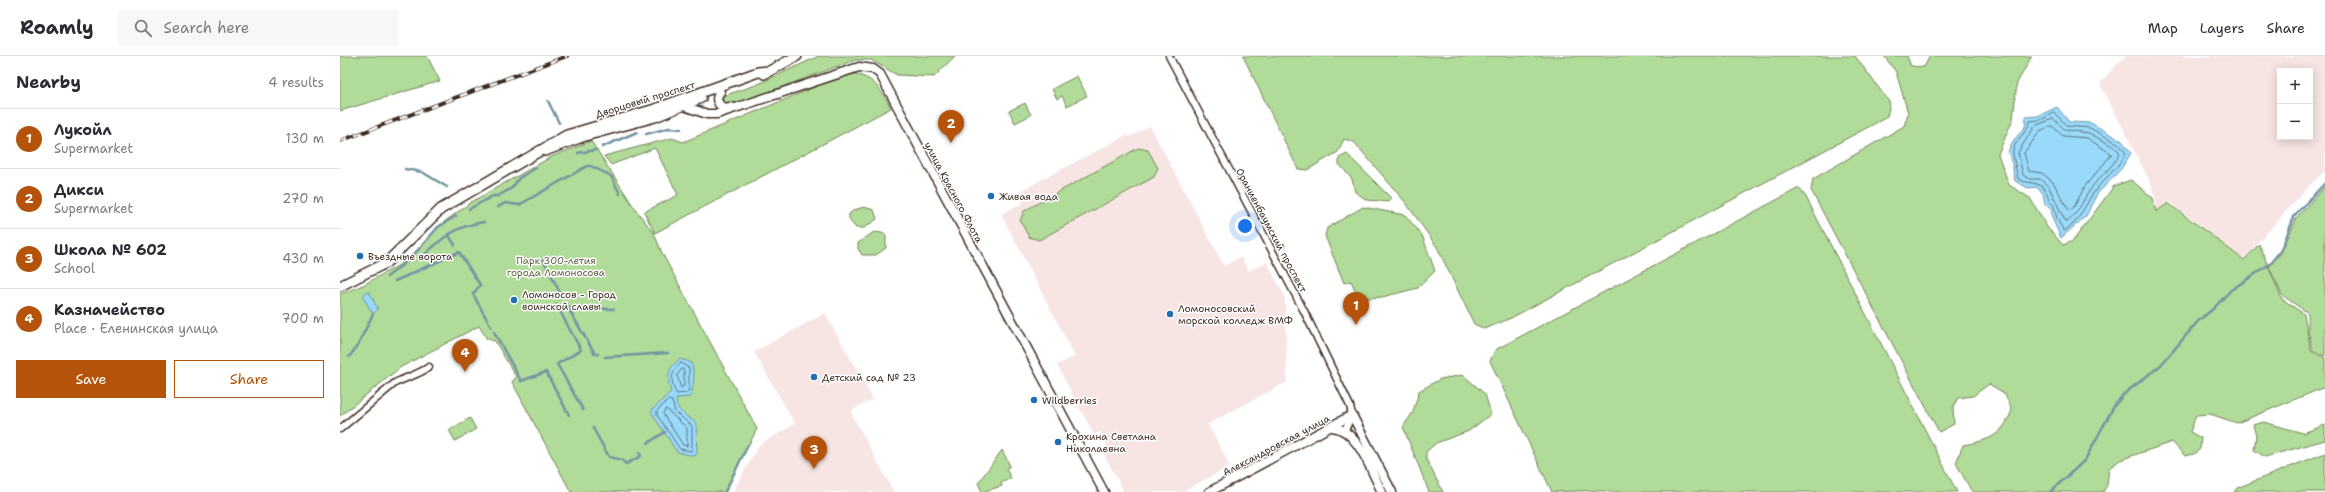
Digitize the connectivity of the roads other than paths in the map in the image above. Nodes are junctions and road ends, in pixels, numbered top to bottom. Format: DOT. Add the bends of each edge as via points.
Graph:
graph roads {
  1 [pos="797,56"];
  2 [pos="1169,56"];
  3 [pos="768,71"];
  4 [pos="720,92"];
  5 [pos="694,95"];
  6 [pos="744,106"];
  7 [pos="683,107"];
  8 [pos="340,286"];
  9 [pos="429,367"];
  10 [pos="1352,415"];
  11 [pos="1332,427"];
  12 [pos="340,429"];
  13 [pos="1345,430"];
  14 [pos="1104,492"];
  15 [pos="1208,492"];
  16 [pos="1382,492"];
  17 [pos="1392,492"];
  1 -- 3 [label="main road, Дворцовый проспект"];
  2 -- 10 [label="street, Ораниенбаумский проспект" via="1304,311"];
  3 -- 4 [label="main road, Дворцовый проспект" via="758,78"];
  3 -- 5 [label="main road, Дворцовый проспект" via="758,72"];
  4 -- 6 [label="main road" via="717,101 723,108"];
  4 -- 7 [label="main road, Дворцовый проспект"];
  5 -- 7 [label="main road, Дворцовый проспект"];
  5 -- 7 [label="main road"];
  6 -- 7 [label="main road, улица Красного Флота" via="717,114"];
  6 -- 14 [label="main road, улица Красного Флота" via="859,67 873,69 880,74"];
  7 -- 8 [label="main road, Дворцовый проспект" via="585,136 532,156 441,209 386,263"];
  9 -- 12 [label="street" via="418,375 403,378 395,383"];
  10 -- 11 [label="main road, Александровская улица"];
  10 -- 13 [label="street"];
  10 -- 17 [label="main road, Ораниенбаумский проспект"];
  11 -- 13 [label="main road"];
  11 -- 15 [label="main road, Александровская улица"];
  13 -- 16 [label="main road" via="1354,439"];
}
